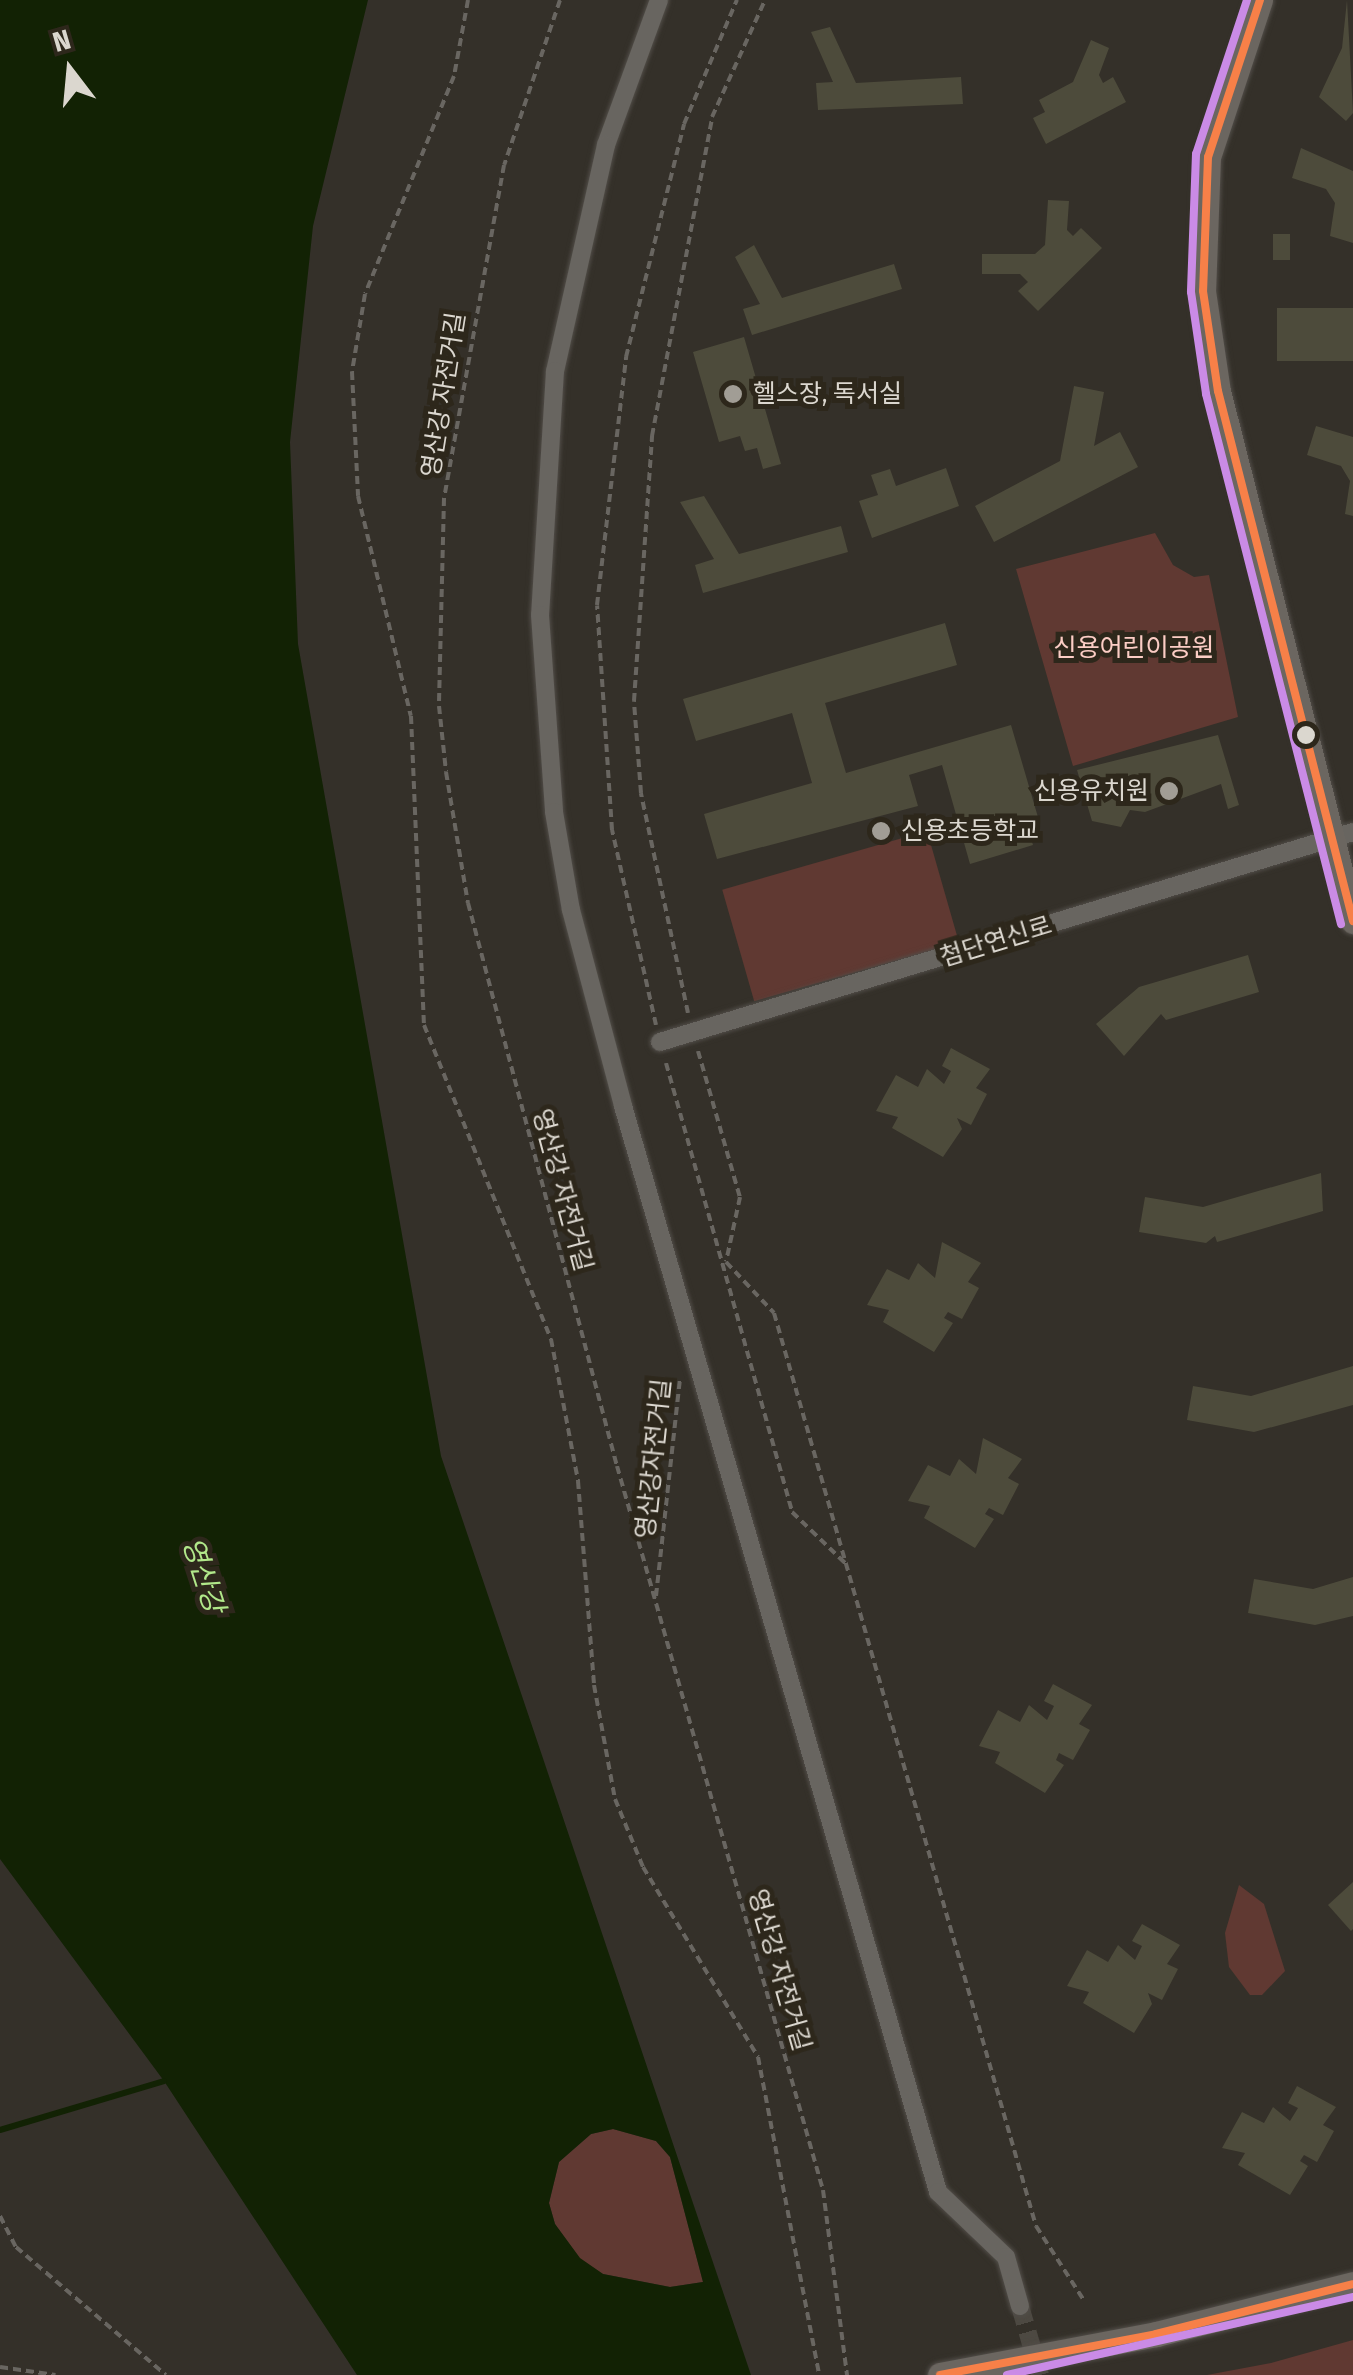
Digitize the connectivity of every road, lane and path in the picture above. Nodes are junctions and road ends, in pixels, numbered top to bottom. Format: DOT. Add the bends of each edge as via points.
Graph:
graph roads {
  1 [pos="468,0"];
  2 [pos="560,0"];
  3 [pos="660,0"];
  4 [pos="738,0"];
  5 [pos="765,0"];
  6 [pos="1260,0"];
  7 [pos="1342,836"];
  8 [pos="1353,920"];
  9 [pos="692,1030"];
  10 [pos="660,1042"];
  11 [pos="726,1262"];
  12 [pos="686,1320"];
  13 [pos="846,1565"];
  14 [pos="656,1601"];
  15 [pos="0,2216"];
  16 [pos="1353,2284"];
  17 [pos="1083,2300"];
  18 [pos="1020,2306"];
  19 [pos="0,2367"];
  20 [pos="55,2375"];
  21 [pos="166,2375"];
  22 [pos="819,2375"];
  23 [pos="847,2375"];
  24 [pos="940,2375"];
  1 -- 22 [label="path" via="454,76 365,294 352,372 358,496 411,716 424,1024 551,1339 578,1481 594,1685 615,1799 642,1867 758,2057"];
  2 -- 14 [label="path, 영산강 자전거길" via="504,164 460,392 444,498 439,706 465,890"];
  3 -- 12 [label="street" via="606,145 574,266 542,484 540,615 543,712 571,910"];
  4 -- 10 [label="path" via="684,124 626,357 596,605 612,830"];
  5 -- 9 [label="path" via="712,117 652,436 636,719 642,793"];
  6 -- 7 [label="street" via="1208,156 1202,292 1218,391"];
  7 -- 8 [label="street"];
  7 -- 9 [label="street, 첨단연신로"];
  9 -- 10 [label="street, 첨단연신로"];
  9 -- 11 [label="path" via="740,1197"];
  10 -- 11 [label="path"];
  11 -- 13 [label="path" via="774,1313"];
  11 -- 13 [label="path" via="792,1512"];
  12 -- 14 [label="path, 영산강자전거길"];
  12 -- 18 [label="street" via="938,2192 1006,2257"];
  13 -- 17 [label="path" via="1036,2226"];
  14 -- 23 [label="path, 영산강 자전거길" via="827,2206"];
  15 -- 21 [label="path" via="16,2247"];
  16 -- 24 [label="street"];
  19 -- 20 [label="path"];
}
